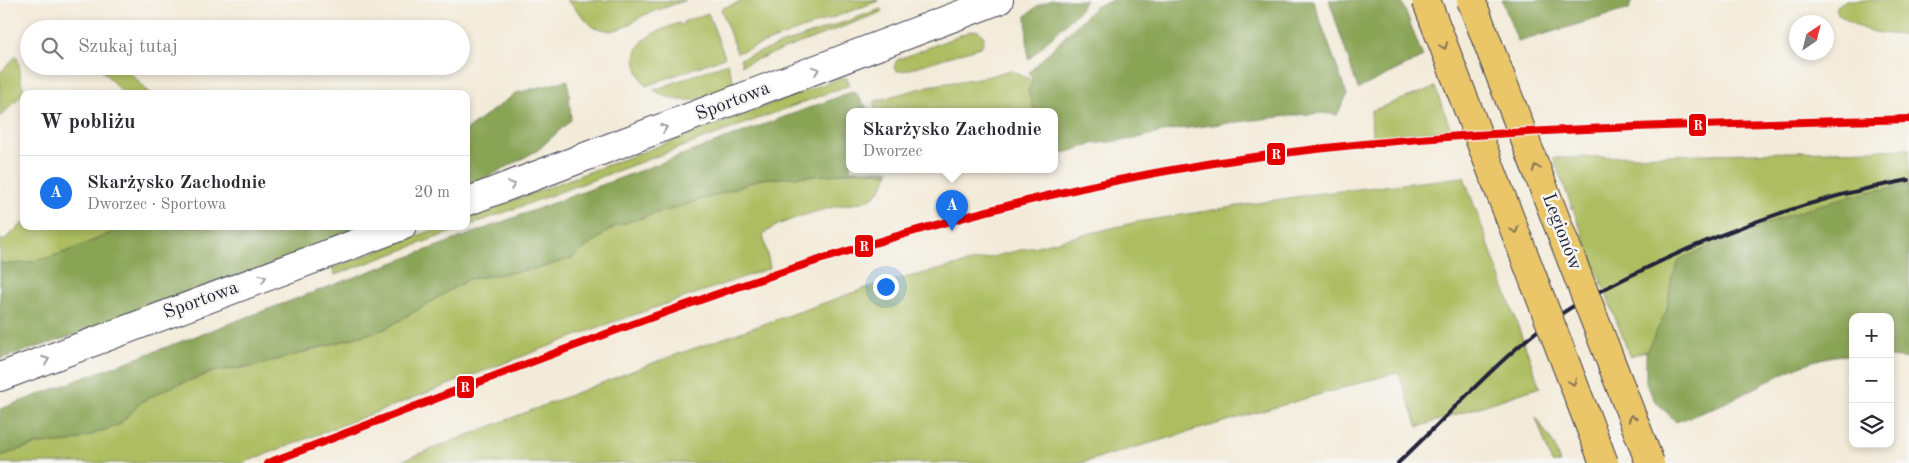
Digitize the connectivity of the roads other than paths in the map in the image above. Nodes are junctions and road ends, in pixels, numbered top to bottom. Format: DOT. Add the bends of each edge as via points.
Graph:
graph roads {
  1 [pos="998,0"];
  2 [pos="1426,0"];
  3 [pos="1472,0"];
  4 [pos="470,200"];
  5 [pos="391,230"];
  6 [pos="0,377"];
  7 [pos="1604,463"];
  8 [pos="1650,463"];
  4 -- 1 [label="street, Sportowa, one-way"];
  2 -- 7 [label="main road, one-way, bridge"];
  8 -- 3 [label="main road, Legionów, one-way, bridge"];
  6 -- 5 [label="street, Sportowa, one-way"];
}
